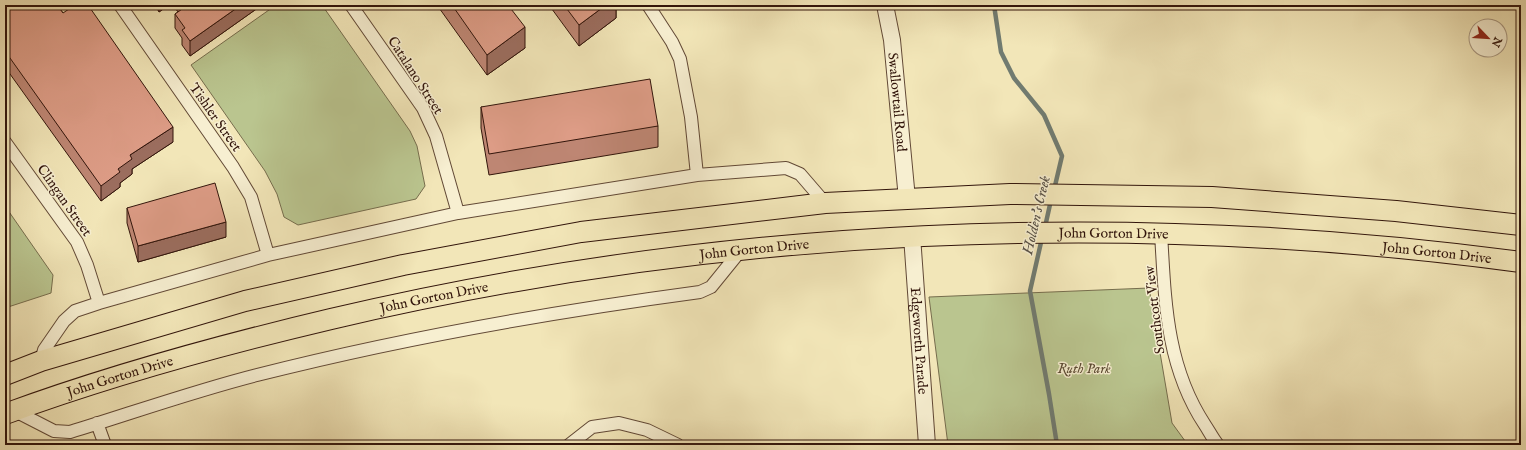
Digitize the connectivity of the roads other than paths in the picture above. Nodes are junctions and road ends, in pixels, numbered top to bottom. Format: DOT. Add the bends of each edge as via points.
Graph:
graph roads {
  1 [pos="120,5"];
  2 [pos="351,5"];
  3 [pos="648,5"];
  4 [pos="885,5"];
  5 [pos="5,142"];
  6 [pos="697,175"];
  7 [pos="907,199"];
  8 [pos="825,203"];
  9 [pos="458,214"];
  10 [pos="1521,226"];
  11 [pos="1161,233"];
  12 [pos="912,236"];
  13 [pos="741,250"];
  14 [pos="268,255"];
  15 [pos="1521,262"];
  16 [pos="99,303"];
  17 [pos="41,361"];
  18 [pos="5,375"];
  19 [pos="8,413"];
  20 [pos="98,424"];
  21 [pos="105,445"];
  22 [pos="569,445"];
  23 [pos="678,445"];
  24 [pos="927,445"];
  25 [pos="1218,445"];
  1 -- 14 [label="street, Tishler Street" via="233,167 251,197"];
  2 -- 9 [label="street, Catalano Street" via="423,108 436,136"];
  3 -- 6 [label="street" via="672,42 680,60 691,117"];
  4 -- 7 [label="street, Swallowtail Road" via="892,40"];
  5 -- 16 [label="street, Clingan Street" via="78,242"];
  6 -- 8 [label="street" via="786,168 800,174"];
  6 -- 9 [label="street"];
  7 -- 8 [label="main road"];
  7 -- 10 [label="main road" via="1010,194 1212,197 1396,211"];
  8 -- 17 [label="main road" via="581,232 403,265 245,301"];
  9 -- 14 [label="street"];
  11 -- 12 [label="main road, John Gorton Drive" via="1002,232"];
  11 -- 15 [label="main road, John Gorton Drive" via="1252,236 1364,245"];
  11 -- 25 [label="street, Southcott View" via="1167,318 1174,356 1186,393"];
  12 -- 13 [label="main road, John Gorton Drive"];
  12 -- 24 [label="street, Edgeworth Parade"];
  13 -- 19 [label="main road, John Gorton Drive" via="503,282 398,303 274,332 178,359"];
  13 -- 20 [label="street" via="711,287 700,292 603,305 429,336 255,376"];
  14 -- 16 [label="street"];
  16 -- 17 [label="street" via="75,311 64,321 44,350"];
  17 -- 18 [label="main road"];
  19 -- 20 [label="street" via="54,431 70,432"];
  20 -- 21 [label="street"];
  22 -- 23 [label="street" via="592,427 619,423 647,430"];
}
